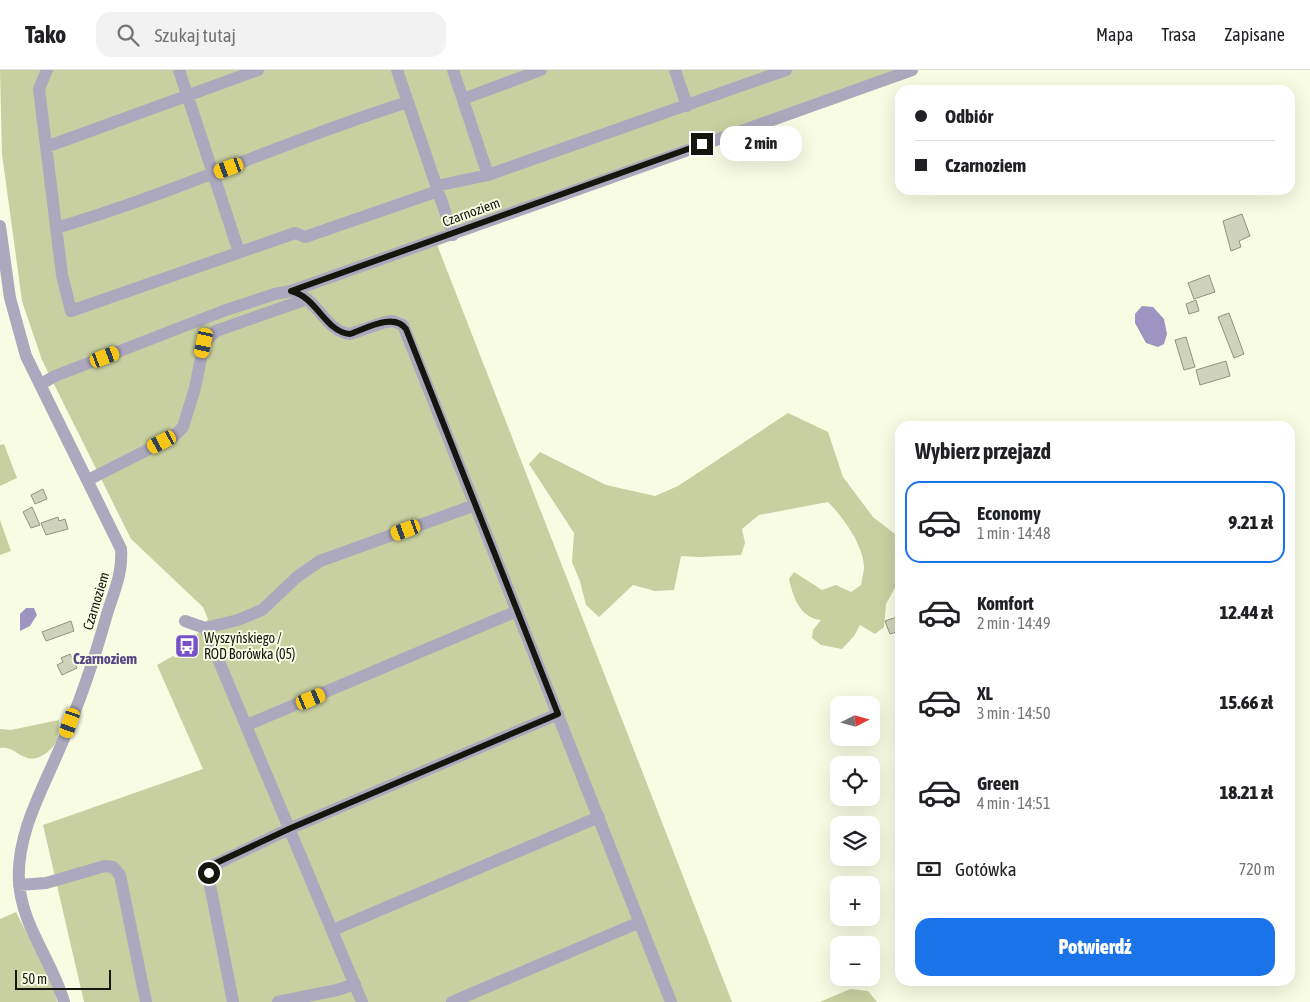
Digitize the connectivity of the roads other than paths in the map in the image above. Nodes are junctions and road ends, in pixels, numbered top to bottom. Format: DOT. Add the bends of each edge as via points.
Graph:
graph roads {
  1 [pos="47,70"];
  2 [pos="179,70"];
  3 [pos="258,70"];
  4 [pos="397,70"];
  5 [pos="453,70"];
  6 [pos="541,70"];
  7 [pos="675,70"];
  8 [pos="786,70"];
  9 [pos="912,70"];
  10 [pos="188,95"];
  11 [pos="463,99"];
  12 [pos="408,102"];
  13 [pos="687,106"];
  14 [pos="46,147"];
  15 [pos="213,174"];
  16 [pos="488,175"];
  17 [pos="437,189"];
  18 [pos="0,226"];
  19 [pos="56,228"];
  20 [pos="453,235"];
  21 [pos="239,252"];
  22 [pos="291,291"];
  23 [pos="307,299"];
  24 [pos="5,300"];
  25 [pos="41,384"];
  26 [pos="88,480"];
  27 [pos="475,504"];
  28 [pos="517,611"];
  29 [pos="184,621"];
  30 [pos="205,628"];
  31 [pos="558,714"];
  32 [pos="247,725"];
  33 [pos="599,817"];
  34 [pos="291,828"];
  35 [pos="19,885"];
  36 [pos="640,922"];
  37 [pos="333,930"];
  38 [pos="355,984"];
  39 [pos="64,1002"];
  40 [pos="146,1002"];
  41 [pos="233,1002"];
  42 [pos="278,1002"];
  43 [pos="362,1002"];
  44 [pos="452,1002"];
  45 [pos="671,1002"];
  1 -- 14 [label="street" via="39,89"];
  2 -- 10 [label="street"];
  3 -- 10 [label="street"];
  4 -- 12 [label="street"];
  5 -- 11 [label="street"];
  6 -- 11 [label="street"];
  7 -- 13 [label="street"];
  8 -- 13 [label="street"];
  9 -- 20 [label="street, Czarnoziem"];
  10 -- 14 [label="street"];
  10 -- 15 [label="street"];
  11 -- 16 [label="street"];
  12 -- 15 [label="street" via="342,122"];
  12 -- 17 [label="street"];
  13 -- 16 [label="street"];
  14 -- 19 [label="street"];
  15 -- 19 [label="street" via="99,216"];
  15 -- 21 [label="street"];
  16 -- 17 [label="street"];
  17 -- 20 [label="street"];
  17 -- 21 [label="street" via="305,237 295,232"];
  18 -- 24 [label="street, Czarnoziem"];
  19 -- 21 [label="street" via="71,311"];
  20 -- 22 [label="street, Czarnoziem"];
  22 -- 23 [label="street"];
  22 -- 25 [label="street, Czarnoziem" via="226,310"];
  23 -- 26 [label="street" via="216,331 204,343 183,427 173,437"];
  23 -- 27 [label="street" via="344,334 393,321 403,325"];
  24 -- 25 [label="street, Czarnoziem" via="26,356"];
  25 -- 26 [label="street, Czarnoziem"];
  26 -- 35 [label="street, Czarnoziem" via="121,549 122,567 63,742 33,810 19,863"];
  27 -- 28 [label="street"];
  27 -- 30 [label="street" via="320,561 298,576 262,610"];
  28 -- 31 [label="street"];
  28 -- 32 [label="street"];
  29 -- 30 [label="street"];
  30 -- 32 [label="street"];
  31 -- 33 [label="street"];
  31 -- 34 [label="street"];
  32 -- 34 [label="street"];
  33 -- 36 [label="street"];
  33 -- 37 [label="street"];
  34 -- 37 [label="street"];
  34 -- 41 [label="street" via="214,864 210,869 209,880"];
  35 -- 39 [label="street, Czarnoziem" via="30,930"];
  35 -- 40 [label="street" via="46,883 105,866 117,870"];
  36 -- 44 [label="street"];
  36 -- 45 [label="street"];
  37 -- 38 [label="street"];
  38 -- 42 [label="street"];
  38 -- 43 [label="street"];
}
